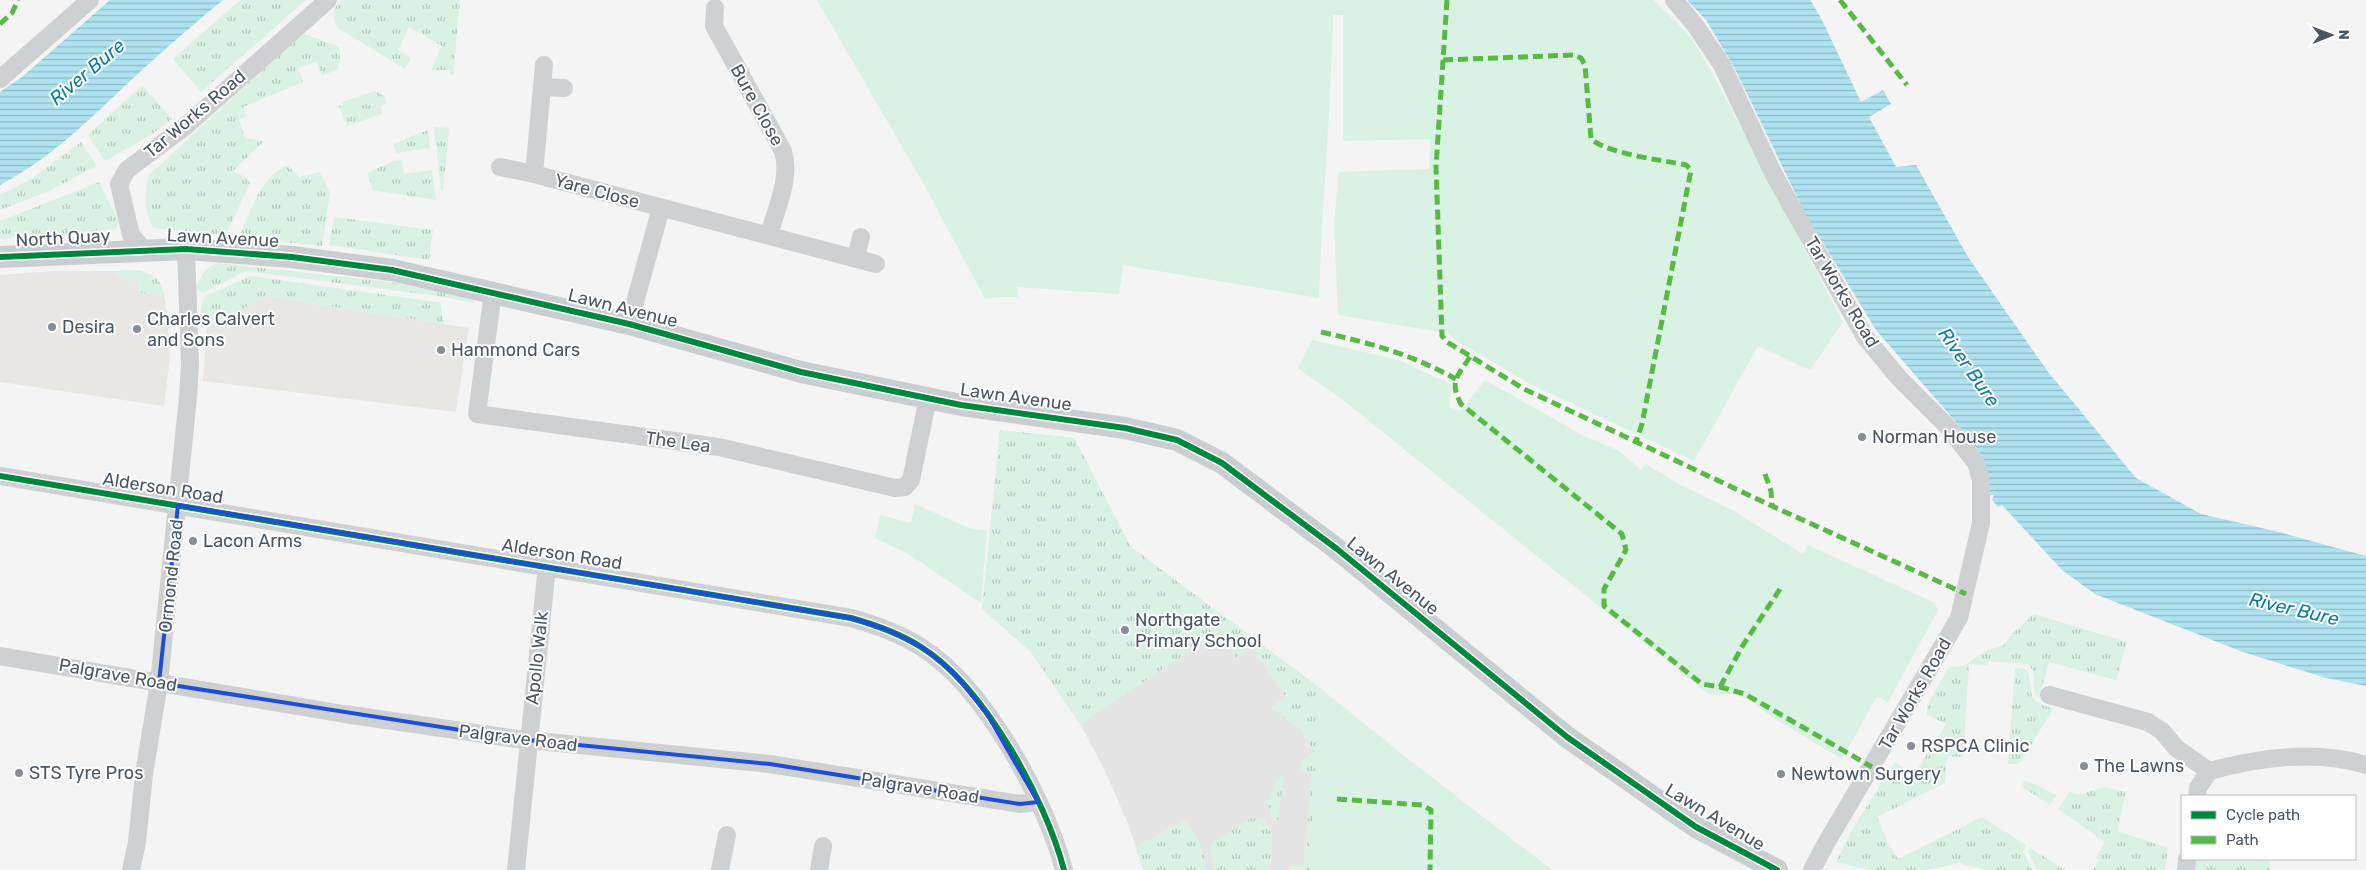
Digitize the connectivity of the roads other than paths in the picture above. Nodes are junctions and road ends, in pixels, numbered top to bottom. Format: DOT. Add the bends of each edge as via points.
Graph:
graph roads {
  1 [pos="90,0"];
  2 [pos="328,0"];
  3 [pos="1674,0"];
  4 [pos="715,8"];
  5 [pos="544,65"];
  6 [pos="0,80"];
  7 [pos="542,87"];
  8 [pos="564,88"];
  9 [pos="500,166"];
  10 [pos="534,174"];
  11 [pos="661,208"];
  12 [pos="769,234"];
  13 [pos="861,237"];
  14 [pos="186,249"];
  15 [pos="135,250"];
  16 [pos="0,256"];
  17 [pos="856,258"];
  18 [pos="876,264"];
  19 [pos="493,292"];
  20 [pos="629,324"];
  21 [pos="928,398"];
  22 [pos="0,476"];
  23 [pos="178,505"];
  24 [pos="546,566"];
  25 [pos="0,656"];
  26 [pos="159,683"];
  27 [pos="2049,695"];
  28 [pos="529,740"];
  29 [pos="2366,765"];
  30 [pos="2209,771"];
  31 [pos="2197,795"];
  32 [pos="1038,802"];
  33 [pos="727,835"];
  34 [pos="823,846"];
  35 [pos="131,870"];
  36 [pos="516,870"];
  37 [pos="720,870"];
  38 [pos="819,870"];
  39 [pos="1064,870"];
  40 [pos="1777,870"];
  41 [pos="1812,870"];
  1 -- 6 [label="street"];
  2 -- 15 [label="street, Tar Works Road" via="187,125 127,170 119,184"];
  3 -- 41 [label="street, Tar Works Road" via="1722,65 1773,174 1865,337 1899,378 1947,426 1976,463 1981,480 1981,523 1959,618"];
  4 -- 12 [label="street, Bure Close" via="714,26 786,162 786,174"];
  5 -- 7 [label="street, Yare Close"];
  7 -- 8 [label="street"];
  7 -- 10 [label="street, Yare Close"];
  9 -- 10 [label="street, Yare Close"];
  10 -- 11 [label="street, Yare Close"];
  11 -- 12 [label="street"];
  11 -- 20 [label="street"];
  12 -- 17 [label="street"];
  13 -- 17 [label="street"];
  14 -- 15 [label="main road, Lawn Avenue"];
  14 -- 19 [label="main road, Lawn Avenue" via="292,257 392,270"];
  14 -- 23 [label="street, Ormond Road" via="190,365"];
  15 -- 16 [label="main road, North Quay"];
  17 -- 18 [label="street"];
  19 -- 20 [label="main road, Lawn Avenue"];
  19 -- 21 [label="street, The Lea" via="477,414 719,447 895,488 904,487 912,480"];
  20 -- 21 [label="main road, Lawn Avenue" via="801,372"];
  21 -- 40 [label="main road, Lawn Avenue" via="1125,428 1177,440 1222,463 1337,549 1567,737 1696,827"];
  22 -- 23 [label="street, Alderson Road"];
  23 -- 24 [label="street, Alderson Road"];
  23 -- 26 [label="street, Ormond Road"];
  24 -- 28 [label="street, Apollo Walk"];
  24 -- 32 [label="street, Alderson Road" via="851,618 886,629 922,647 968,688 1007,744"];
  25 -- 26 [label="street, Palgrave Road"];
  26 -- 28 [label="street, Palgrave Road"];
  26 -- 35 [label="street, Ormond Road"];
  27 -- 30 [label="street" via="2148,722 2162,731 2176,748"];
  28 -- 32 [label="street, Palgrave Road" via="770,764 1020,804"];
  28 -- 36 [label="street, Apollo Walk"];
  29 -- 30 [label="street" via="2308,756 2260,759"];
  30 -- 31 [label="street"];
  32 -- 39 [label="street, Alderson Road"];
  33 -- 37 [label="street"];
  34 -- 38 [label="street"];
}
